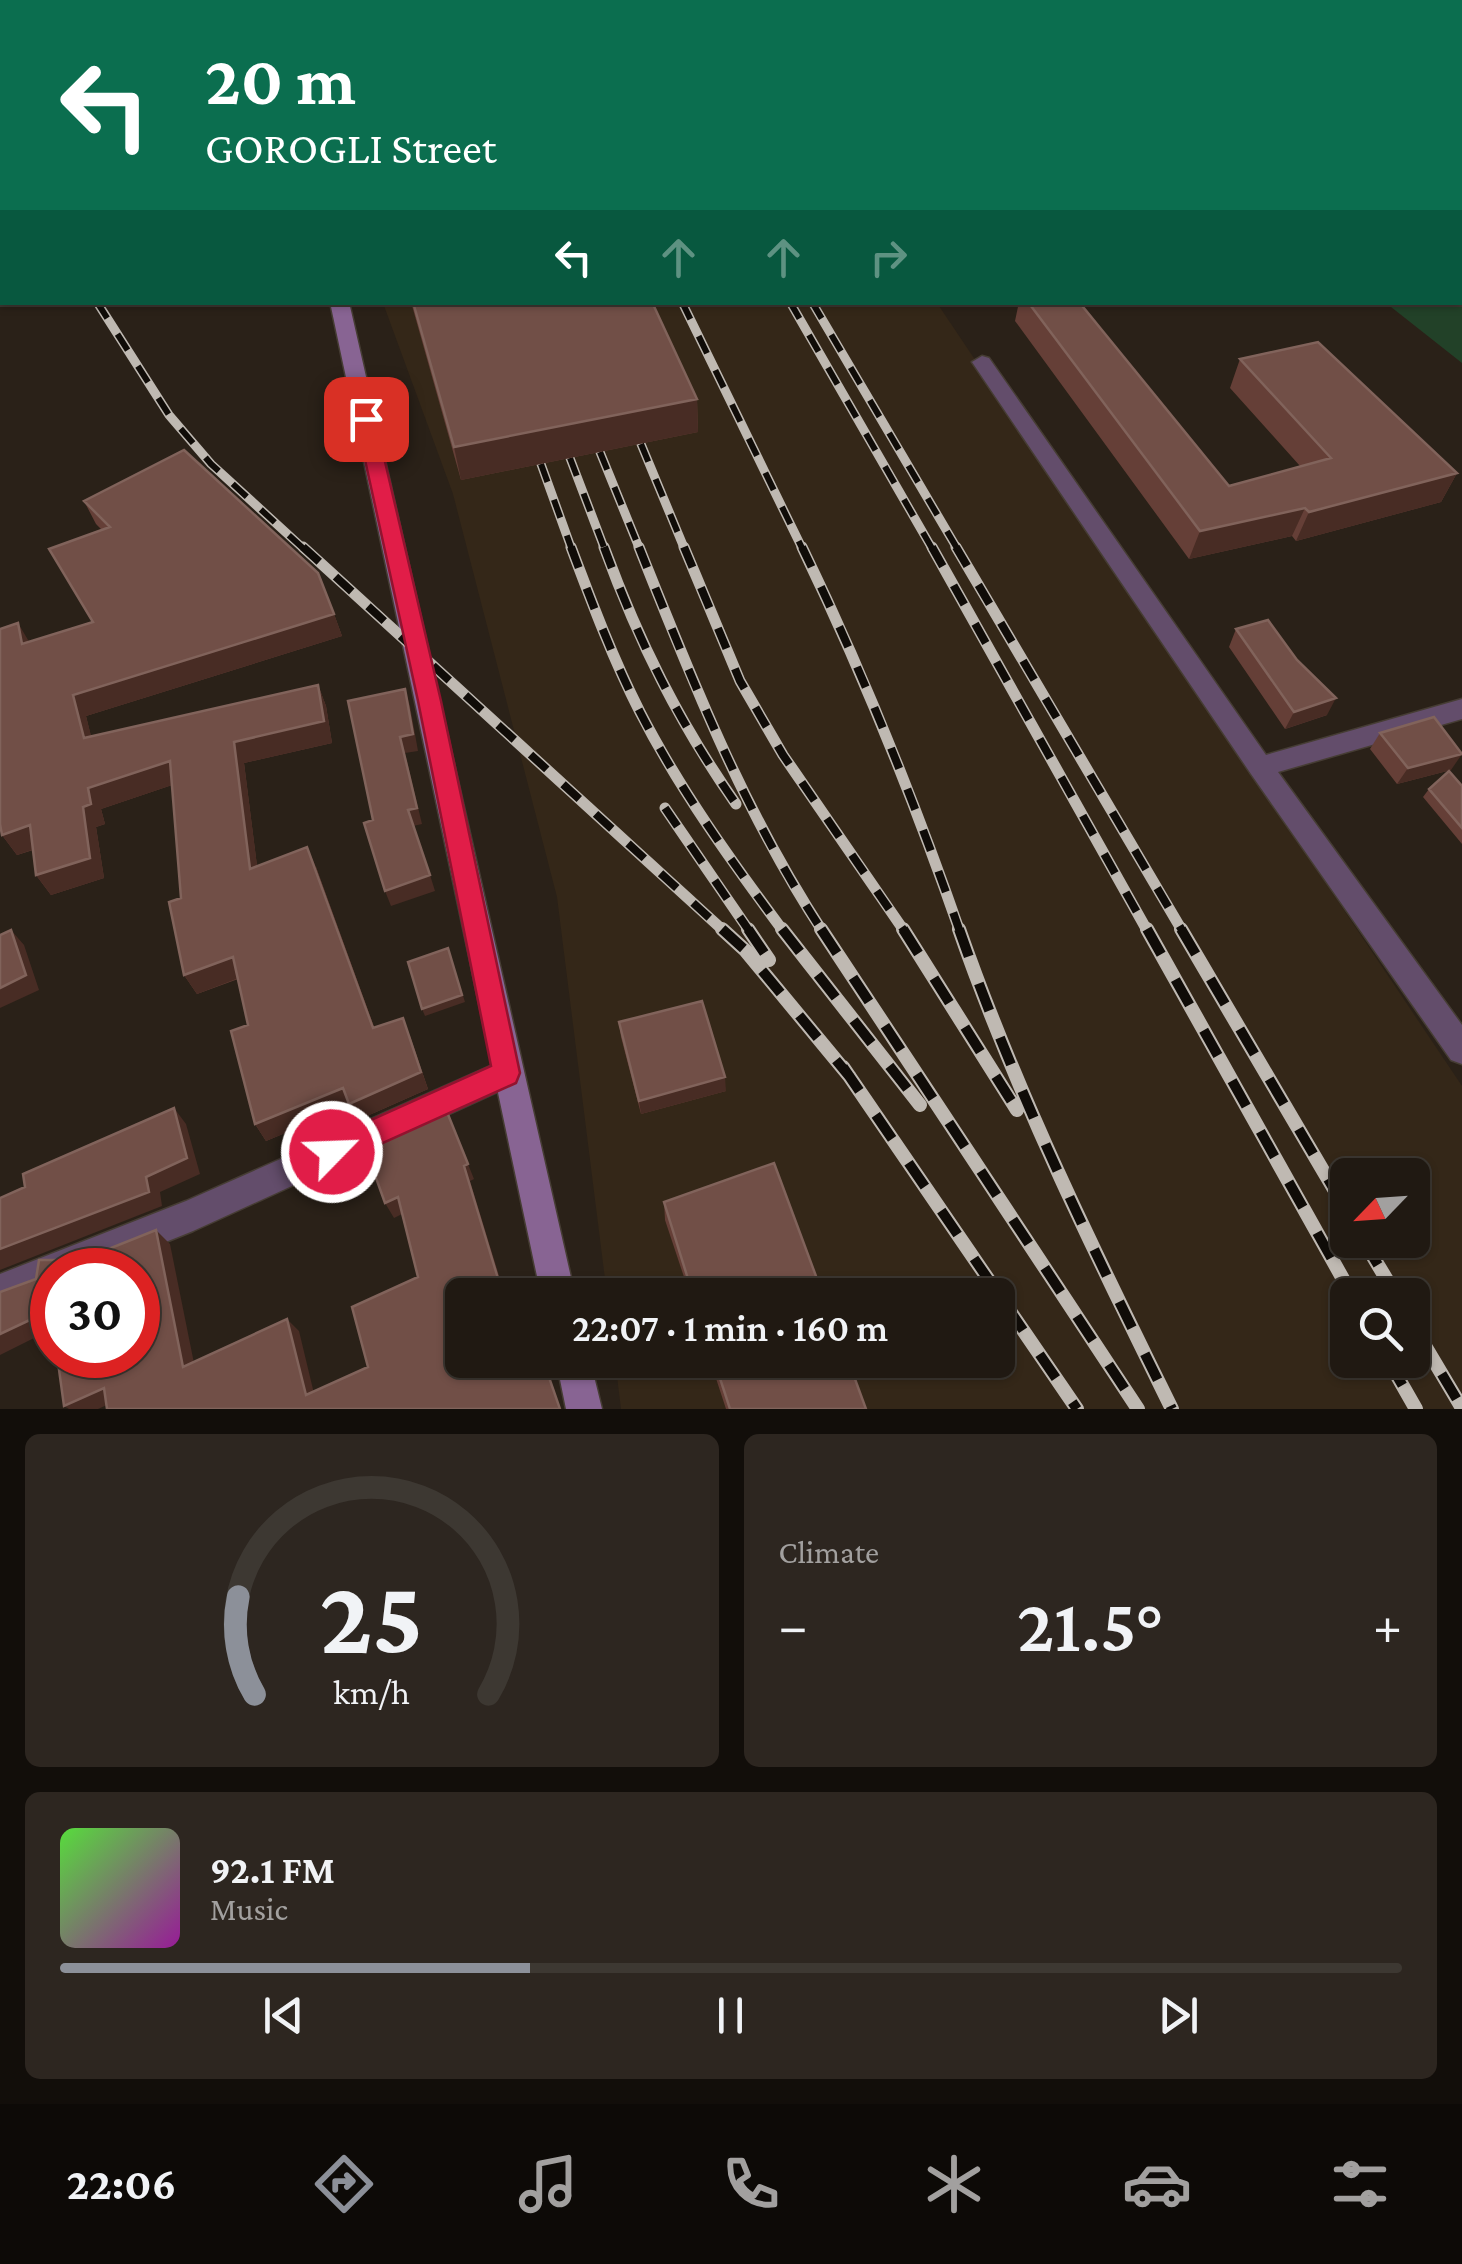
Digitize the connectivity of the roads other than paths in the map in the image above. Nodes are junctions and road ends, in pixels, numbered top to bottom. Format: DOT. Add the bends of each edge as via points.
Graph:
graph roads {
  1 [pos="340,305"];
  2 [pos="982,362"];
  3 [pos="1462,710"];
  4 [pos="1260,766"];
  5 [pos="1462,1050"];
  6 [pos="506,1073"];
  7 [pos="109,1248"];
  8 [pos="554,1278"];
  9 [pos="30,1280"];
  10 [pos="0,1292"];
  11 [pos="577,1378"];
  12 [pos="584,1409"];
  1 -- 6 [label="main road"];
  2 -- 4 [label="street"];
  3 -- 4 [label="street"];
  4 -- 5 [label="street"];
  6 -- 7 [label="street"];
  6 -- 8 [label="main road"];
  9 -- 10 [label="street"];
  11 -- 12 [label="main road"];
}
